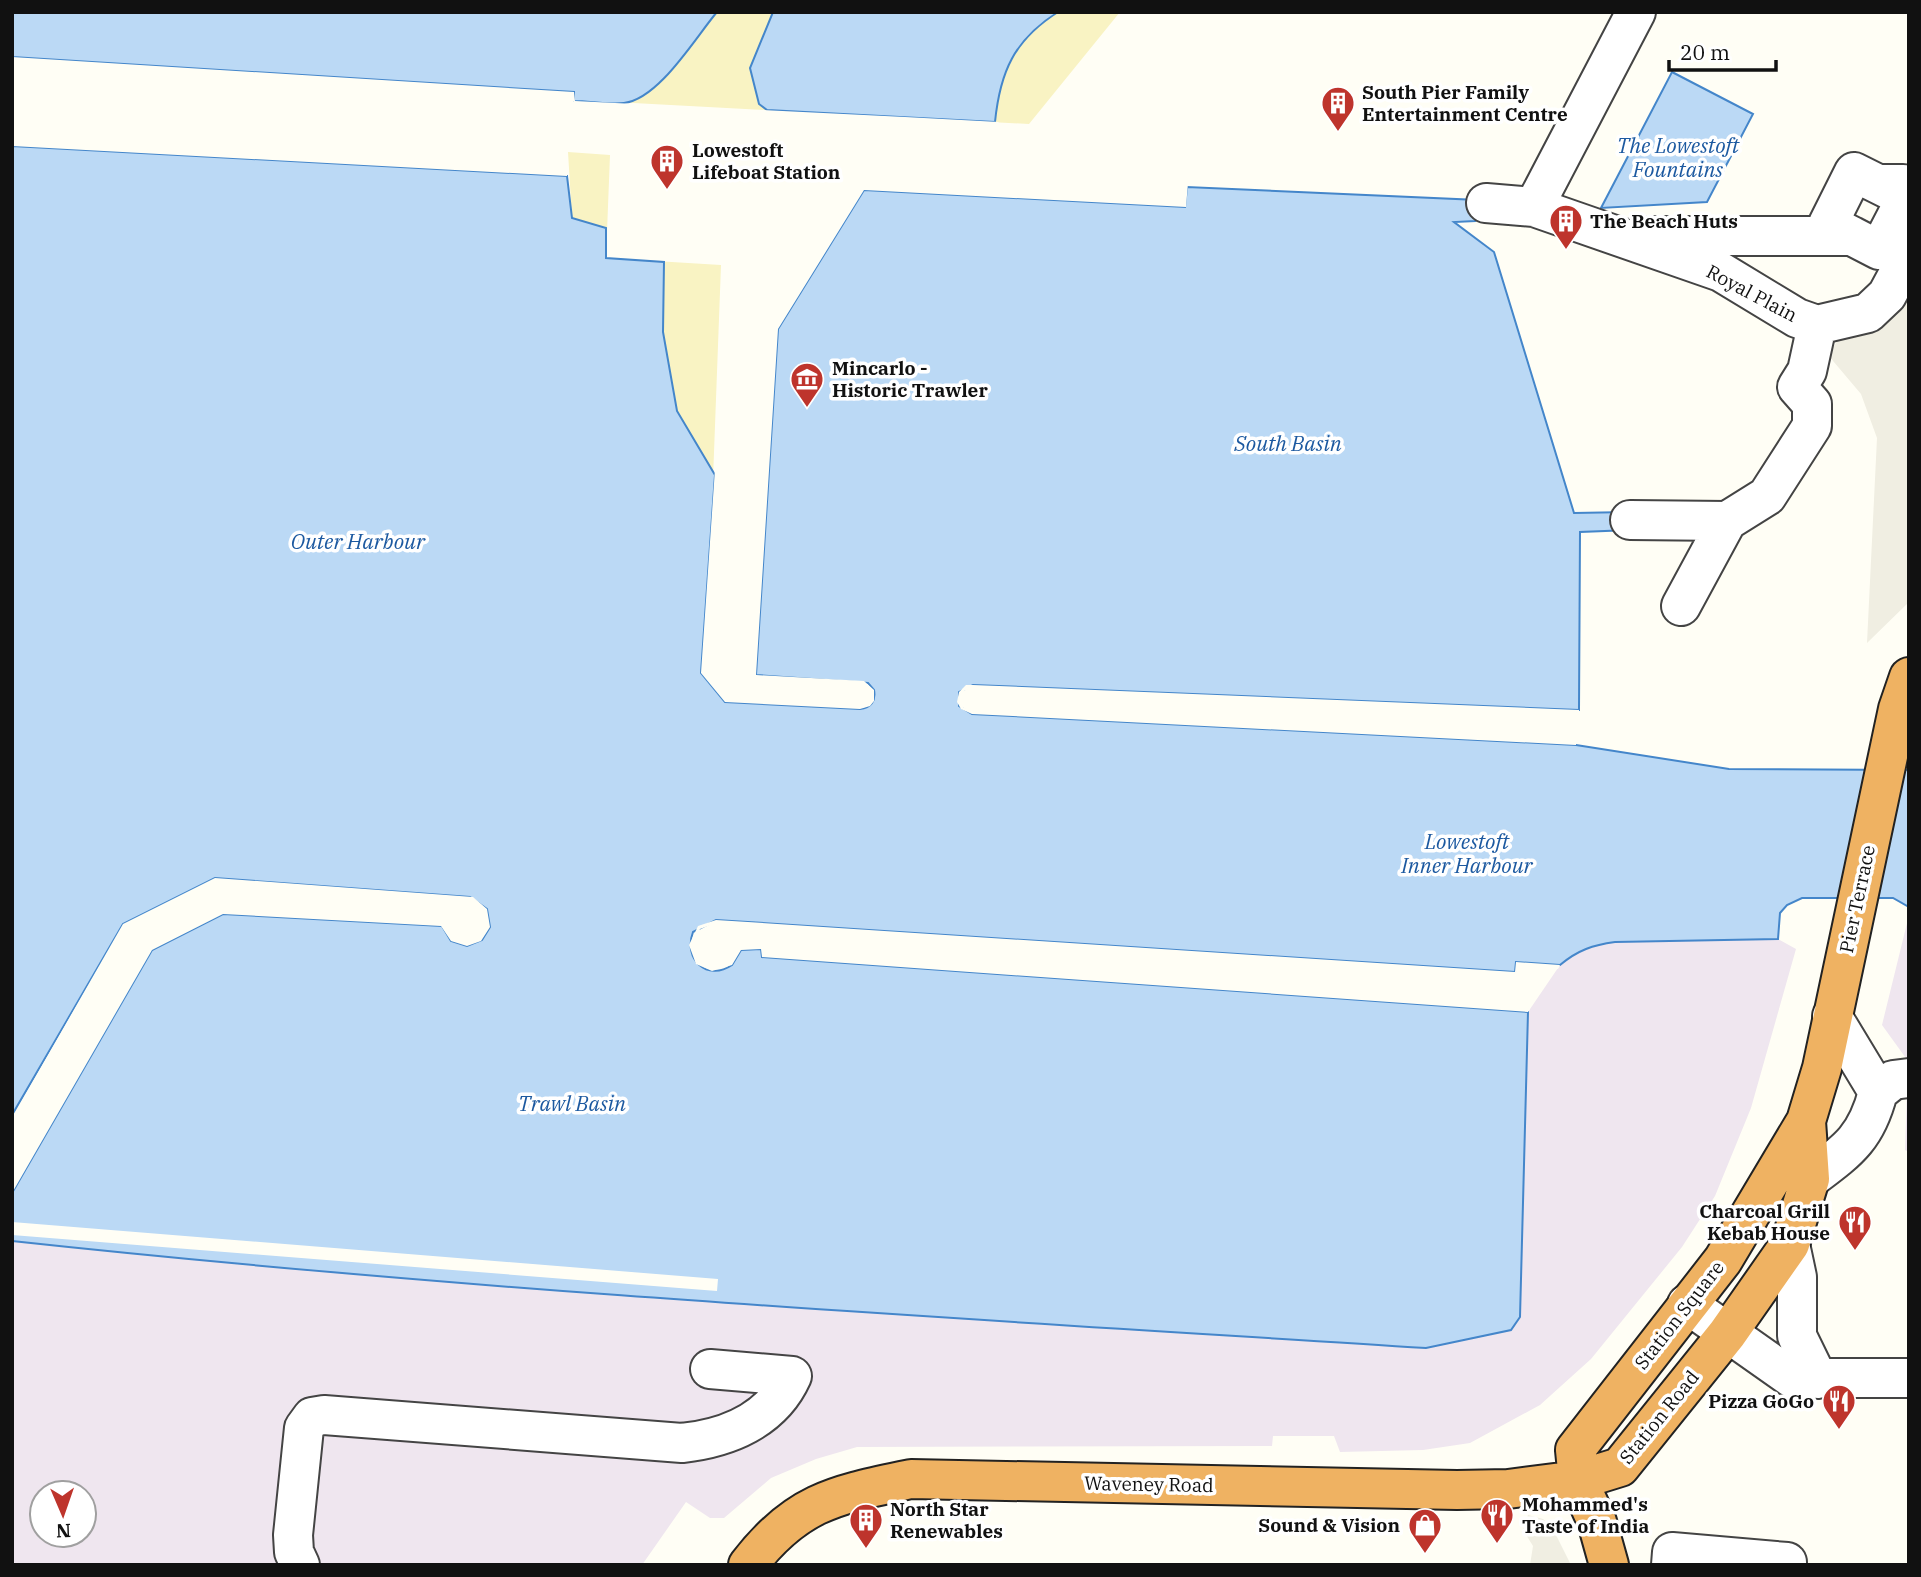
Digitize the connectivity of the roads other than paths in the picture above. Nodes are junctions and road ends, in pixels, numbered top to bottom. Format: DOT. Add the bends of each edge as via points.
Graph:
graph roads {
  1 [pos="1636,12"];
  2 [pos="1894,184"];
  3 [pos="1486,203"];
  4 [pos="1534,207"];
  5 [pos="1622,236"];
  6 [pos="1909,254"];
  7 [pos="1898,299"];
  8 [pos="1817,325"];
  9 [pos="1630,520"];
  10 [pos="1727,521"];
  11 [pos="1681,606"];
  12 [pos="1903,693"];
  13 [pos="1832,1016"];
  14 [pos="1893,1085"];
  15 [pos="1807,1121"];
  16 [pos="1810,1179"];
  17 [pos="1790,1244"];
  18 [pos="1687,1304"];
  19 [pos="1727,1334"];
  20 [pos="710,1369"];
  21 [pos="1909,1378"];
  22 [pos="1818,1379"];
  23 [pos="1578,1480"];
  24 [pos="1787,1562"];
  25 [pos="300,1565"];
  26 [pos="748,1565"];
  27 [pos="1609,1565"];
  28 [pos="1671,1565"];
  1 -- 4 [label="street"];
  2 -- 5 [label="street" via="1854,172 1828,223 1852,236"];
  3 -- 4 [label="street, Royal Plain"];
  4 -- 5 [label="street, Royal Plain"];
  5 -- 8 [label="street, Royal Plain" via="1721,272 1797,318"];
  6 -- 7 [label="street"];
  7 -- 8 [label="street" via="1868,313"];
  8 -- 10 [label="street" via="1807,371 1797,387 1811,404 1812,426 1767,496"];
  9 -- 10 [label="street"];
  10 -- 11 [label="street"];
  12 -- 13 [label="highway, Pier Terrace"];
  13 -- 14 [label="street"];
  13 -- 15 [label="highway, Pier Terrace"];
  14 -- 16 [label="street" via="1843,1154"];
  15 -- 16 [label="highway"];
  15 -- 18 [label="highway, Station Square" via="1723,1261"];
  16 -- 17 [label="highway"];
  17 -- 19 [label="highway"];
  17 -- 22 [label="street" via="1797,1278 1797,1336"];
  18 -- 19 [label="street"];
  18 -- 23 [label="highway, Station Square" via="1575,1450"];
  19 -- 22 [label="street" via="1791,1378"];
  19 -- 23 [label="highway, Station Road" via="1620,1467"];
  20 -- 25 [label="street" via="792,1376 774,1406 756,1419 735,1431 682,1443 312,1417 304,1428 293,1535"];
  21 -- 22 [label="street"];
  23 -- 26 [label="highway, Waveney Road" via="1457,1490 911,1479 845,1493 808,1507 766,1541"];
  23 -- 27 [label="highway, Station Square"];
  24 -- 28 [label="street" via="1672,1552"];
}
